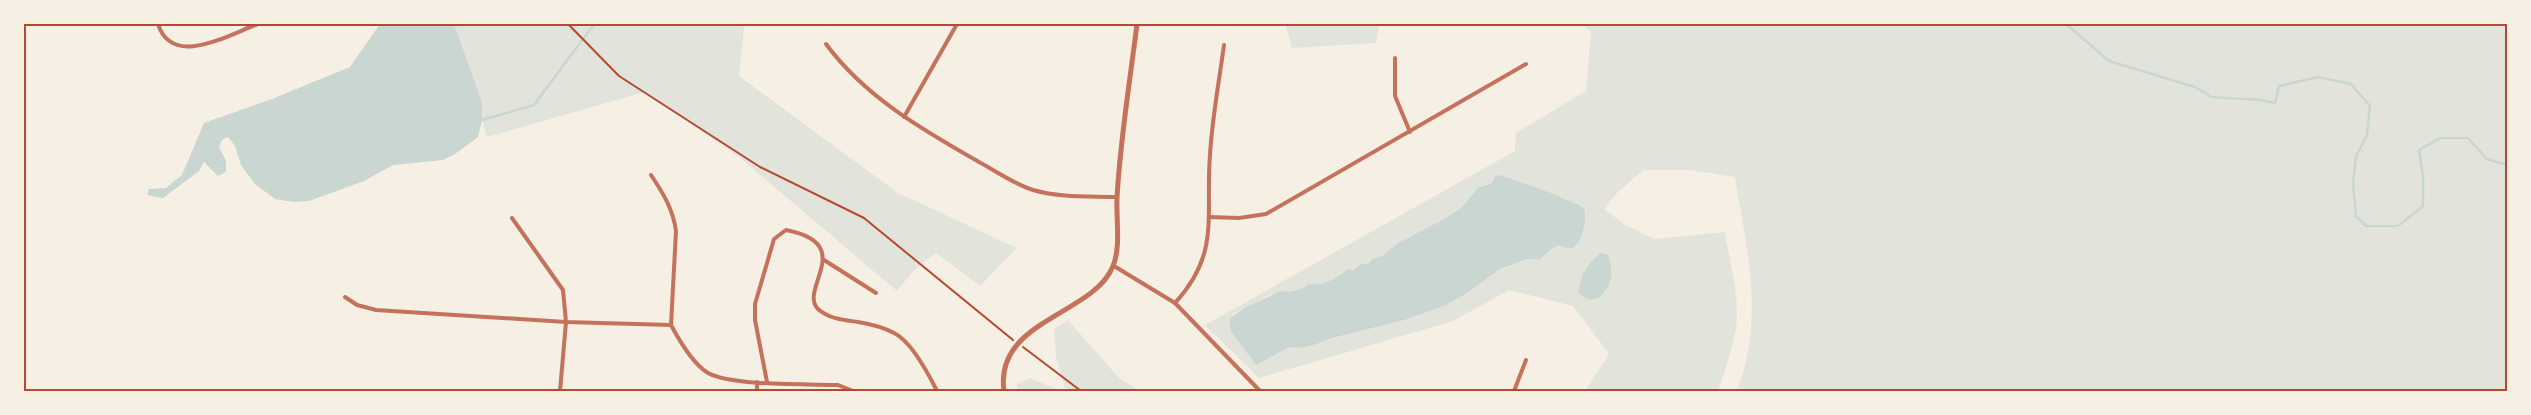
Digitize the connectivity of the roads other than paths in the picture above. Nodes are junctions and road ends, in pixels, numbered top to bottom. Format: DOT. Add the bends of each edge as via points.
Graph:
graph roads {
  1 [pos="158,24"];
  2 [pos="258,24"];
  3 [pos="957,24"];
  4 [pos="1137,24"];
  5 [pos="826,44"];
  6 [pos="1224,45"];
  7 [pos="1395,58"];
  8 [pos="1526,64"];
  9 [pos="904,117"];
  10 [pos="1410,132"];
  11 [pos="651,175"];
  12 [pos="1117,197"];
  13 [pos="1209,217"];
  14 [pos="512,218"];
  15 [pos="824,260"];
  16 [pos="1114,266"];
  17 [pos="876,293"];
  18 [pos="344,297"];
  19 [pos="1175,303"];
  20 [pos="566,322"];
  21 [pos="671,325"];
  22 [pos="1526,360"];
  23 [pos="757,382"];
  24 [pos="767,382"];
  25 [pos="560,391"];
  26 [pos="756,391"];
  27 [pos="853,391"];
  28 [pos="937,391"];
  29 [pos="1004,391"];
  30 [pos="1260,391"];
  31 [pos="1514,391"];
  1 -- 2 [label="street" via="166,39 192,48"];
  3 -- 9 [label="street"];
  4 -- 12 [label="street"];
  5 -- 9 [label="street" via="870,91"];
  6 -- 13 [label="street" via="1209,157"];
  7 -- 10 [label="street" via="1395,96"];
  8 -- 10 [label="street"];
  9 -- 12 [label="street" via="1033,190 1064,196"];
  10 -- 13 [label="street" via="1266,214 1239,218"];
  11 -- 21 [label="street" via="674,216"];
  12 -- 16 [label="street"];
  13 -- 19 [label="street" via="1207,245 1201,266"];
  14 -- 20 [label="street" via="563,290"];
  15 -- 17 [label="street"];
  15 -- 24 [label="street" via="816,244 799,233 786,230 774,238 754,304"];
  15 -- 28 [label="street" via="815,287 817,308 832,318 870,324 896,334 918,358"];
  16 -- 19 [label="street"];
  16 -- 29 [label="street" via="1103,282 1038,326 1018,344 1006,364"];
  18 -- 20 [label="street" via="357,305 376,310"];
  19 -- 30 [label="street"];
  20 -- 21 [label="street"];
  20 -- 25 [label="street"];
  21 -- 23 [label="street" via="708,373 726,380"];
  22 -- 31 [label="street"];
  23 -- 24 [label="street"];
  23 -- 26 [label="street"];
  24 -- 27 [label="street" via="838,385"];
}
